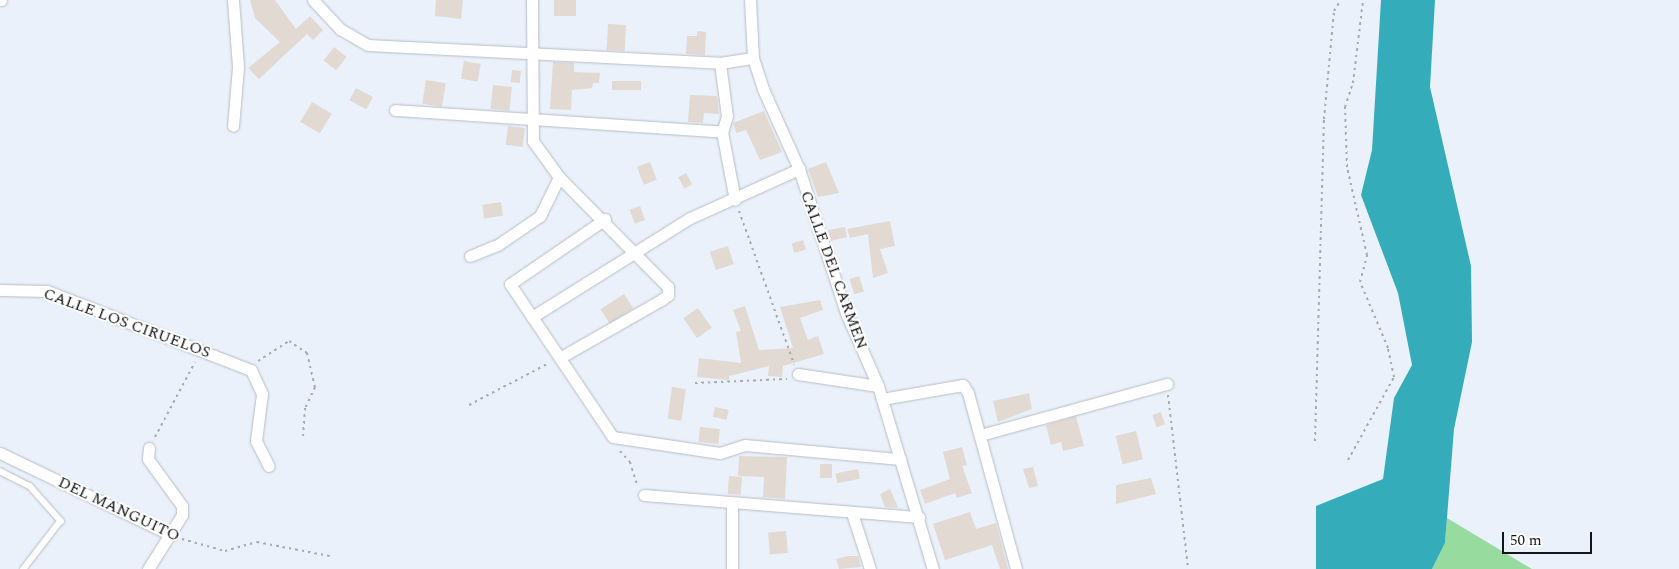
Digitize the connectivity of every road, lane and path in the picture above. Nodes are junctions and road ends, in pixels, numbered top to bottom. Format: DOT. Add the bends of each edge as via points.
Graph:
graph roads {
  1 [pos="232,0"];
  2 [pos="313,0"];
  3 [pos="532,0"];
  4 [pos="750,0"];
  5 [pos="1340,0"];
  6 [pos="1364,0"];
  7 [pos="532,56"];
  8 [pos="753,58"];
  9 [pos="720,63"];
  10 [pos="395,110"];
  11 [pos="530,121"];
  12 [pos="233,126"];
  13 [pos="722,132"];
  14 [pos="799,169"];
  15 [pos="559,176"];
  16 [pos="735,200"];
  17 [pos="605,220"];
  18 [pos="636,252"];
  19 [pos="470,256"];
  20 [pos="0,290"];
  21 [pos="532,317"];
  22 [pos="202,350"];
  23 [pos="561,357"];
  24 [pos="251,370"];
  25 [pos="798,374"];
  26 [pos="695,383"];
  27 [pos="1167,384"];
  28 [pos="878,386"];
  29 [pos="882,399"];
  30 [pos="469,405"];
  31 [pos="980,435"];
  32 [pos="303,436"];
  33 [pos="614,437"];
  34 [pos="1315,441"];
  35 [pos="149,448"];
  36 [pos="0,453"];
  37 [pos="900,460"];
  38 [pos="1348,460"];
  39 [pos="269,466"];
  40 [pos="0,471"];
  41 [pos="644,495"];
  42 [pos="732,503"];
  43 [pos="852,513"];
  44 [pos="919,517"];
  45 [pos="171,535"];
  46 [pos="330,556"];
  47 [pos="24,569"];
  48 [pos="148,569"];
  49 [pos="732,569"];
  50 [pos="870,569"];
  51 [pos="933,569"];
  52 [pos="1016,569"];
  53 [pos="1188,569"];
  1 -- 12 [label="street" via="238,67"];
  2 -- 7 [label="street" via="340,29 368,45"];
  3 -- 7 [label="street"];
  4 -- 8 [label="street, CALLE DEL CARMEN"];
  5 -- 34 [label="path" via="1334,10 1324,119"];
  6 -- 38 [label="path" via="1353,84 1345,107 1347,167 1367,255 1360,282 1388,348 1394,376"];
  7 -- 9 [label="street"];
  7 -- 11 [label="street"];
  8 -- 9 [label="street"];
  8 -- 14 [label="street, CALLE DEL CARMEN"];
  9 -- 13 [label="street" via="727,116"];
  10 -- 11 [label="street"];
  11 -- 13 [label="street"];
  11 -- 15 [label="street" via="533,141"];
  13 -- 16 [label="street"];
  14 -- 16 [label="street"];
  14 -- 28 [label="street, CALLE DEL CARMEN" via="846,313"];
  15 -- 17 [label="street"];
  15 -- 19 [label="street" via="540,216 499,244"];
  16 -- 18 [label="street" via="690,218"];
  16 -- 25 [label="path"];
  17 -- 18 [label="street"];
  17 -- 21 [label="street" via="510,284"];
  18 -- 21 [label="street"];
  18 -- 23 [label="street" via="668,287 668,294"];
  20 -- 22 [label="street, CALLE LOS CIRUELOS" via="47,291"];
  21 -- 23 [label="street"];
  22 -- 24 [label="street, CALLE LOS CIRUELOS"];
  22 -- 35 [label="path"];
  23 -- 30 [label="path"];
  23 -- 33 [label="street"];
  24 -- 32 [label="path" via="279,344 289,341 307,353 314,387 305,408"];
  24 -- 39 [label="street" via="262,394 256,441"];
  25 -- 26 [label="path" via="780,382"];
  25 -- 28 [label="street"];
  27 -- 31 [label="street"];
  27 -- 53 [label="path"];
  28 -- 29 [label="street, CALLE DEL CARMEN"];
  29 -- 31 [label="street" via="963,385"];
  29 -- 37 [label="street, CALLE DEL CARMEN"];
  31 -- 52 [label="street"];
  33 -- 37 [label="street" via="720,453 745,445"];
  33 -- 41 [label="path"];
  35 -- 45 [label="street" via="148,459 182,506"];
  36 -- 45 [label="street, DEL MANGUITO"];
  37 -- 44 [label="street, CALLE DEL CARMEN"];
  40 -- 47 [label="lane" via="30,486 61,521"];
  41 -- 42 [label="street"];
  42 -- 43 [label="street"];
  42 -- 49 [label="street"];
  43 -- 44 [label="street"];
  43 -- 50 [label="street"];
  44 -- 51 [label="street, CALLE DEL CARMEN"];
  45 -- 46 [label="path, DEL MANGUITO" via="225,551 257,542"];
  45 -- 48 [label="street"];
}
